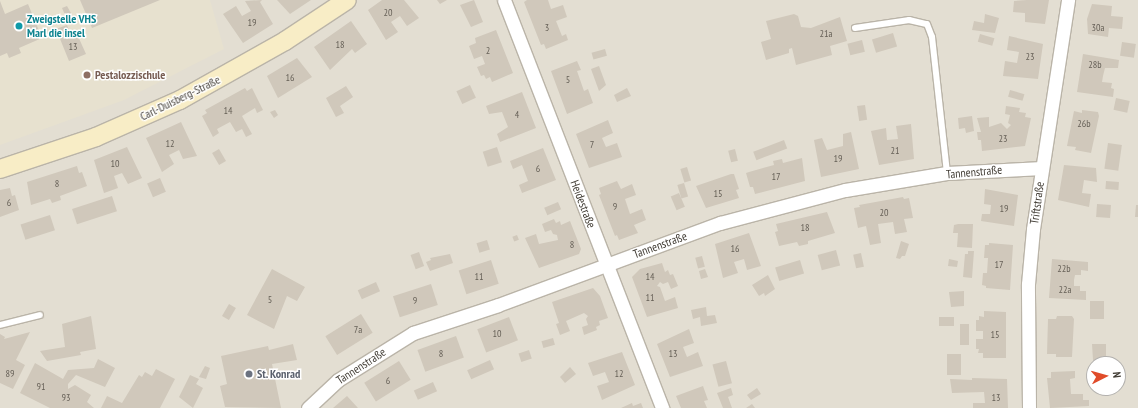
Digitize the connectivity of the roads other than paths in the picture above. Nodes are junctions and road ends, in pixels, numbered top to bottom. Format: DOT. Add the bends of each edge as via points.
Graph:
graph roads {
  1 [pos="347,0"];
  2 [pos="504,0"];
  3 [pos="1068,0"];
  4 [pos="855,28"];
  5 [pos="1042,168"];
  6 [pos="0,169"];
  7 [pos="947,173"];
  8 [pos="606,264"];
  9 [pos="40,315"];
  10 [pos="0,325"];
  11 [pos="308,408"];
  12 [pos="662,408"];
  13 [pos="1029,408"];
  1 -- 6 [label="main road, Carl-Duisberg-Straße" via="285,41 180,100 96,137"];
  2 -- 8 [label="street, Heidestraße"];
  3 -- 5 [label="street, Triftstraße"];
  4 -- 7 [label="lane" via="908,20 927,24 932,37"];
  5 -- 7 [label="street, Tannenstraße"];
  5 -- 13 [label="street, Triftstraße" via="1028,284"];
  7 -- 8 [label="street, Tannenstraße" via="845,190 787,204 720,223"];
  8 -- 11 [label="street, Tannenstraße" via="498,305 413,333 338,380"];
  8 -- 12 [label="street, Heidestraße"];
  9 -- 10 [label="lane"];
}
